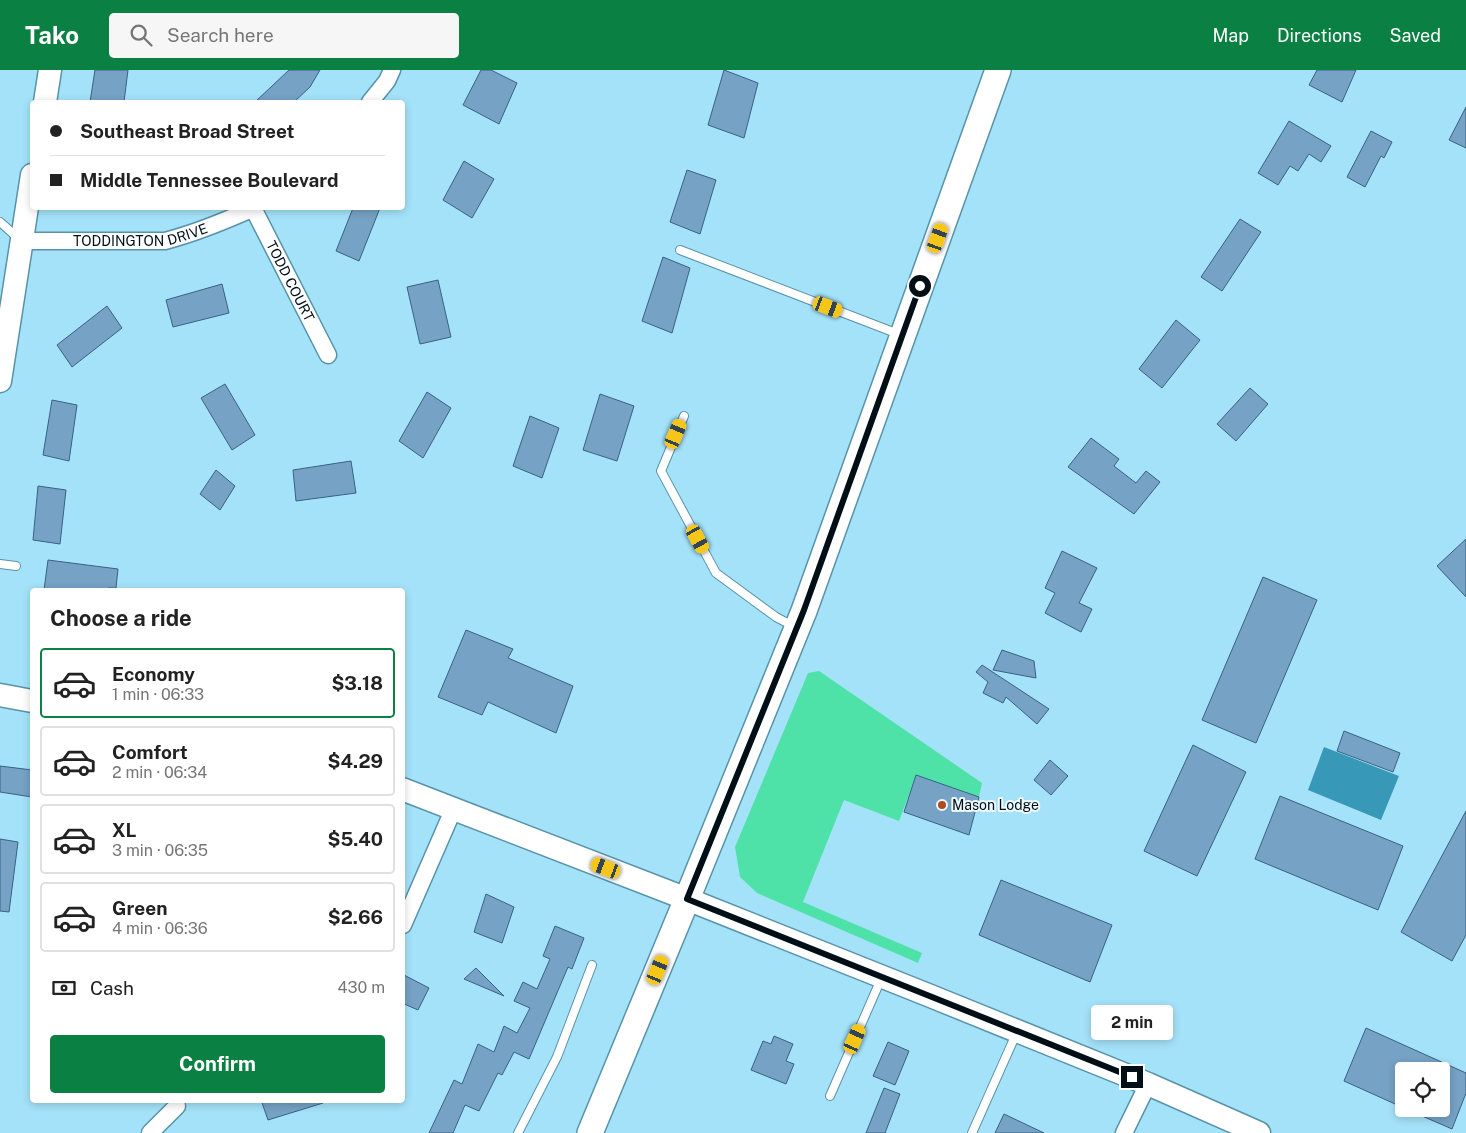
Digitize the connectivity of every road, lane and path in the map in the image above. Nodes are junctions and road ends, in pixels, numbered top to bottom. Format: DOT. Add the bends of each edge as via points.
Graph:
graph roads {
  1 [pos="50,70"];
  2 [pos="392,70"];
  3 [pos="998,70"];
  4 [pos="45,100"];
  5 [pos="372,100"];
  6 [pos="30,187"];
  7 [pos="248,210"];
  8 [pos="254,210"];
  9 [pos="0,222"];
  10 [pos="22,240"];
  11 [pos="680,250"];
  12 [pos="902,336"];
  13 [pos="328,355"];
  14 [pos="0,381"];
  15 [pos="684,416"];
  16 [pos="0,564"];
  17 [pos="16,566"];
  18 [pos="797,628"];
  19 [pos="0,695"];
  20 [pos="30,700"];
  21 [pos="405,790"];
  22 [pos="454,808"];
  23 [pos="687,899"];
  24 [pos="405,920"];
  25 [pos="592,965"];
  26 [pos="882,977"];
  27 [pos="1017,1032"];
  28 [pos="1148,1084"];
  29 [pos="830,1096"];
  30 [pos="177,1106"];
  31 [pos="150,1133"];
  32 [pos="518,1133"];
  33 [pos="590,1133"];
  34 [pos="972,1133"];
  35 [pos="1124,1133"];
  36 [pos="1259,1133"];
  1 -- 4 [label="main road"];
  2 -- 5 [label="street"];
  3 -- 12 [label="main road"];
  6 -- 10 [label="main road"];
  7 -- 10 [label="street, TODDINGTON DRIVE" via="186,236 164,241"];
  8 -- 13 [label="street, TODD COURT"];
  9 -- 10 [label="lane"];
  10 -- 14 [label="main road"];
  11 -- 12 [label="lane"];
  12 -- 18 [label="main road"];
  15 -- 18 [label="lane" via="661,471 716,573 776,617"];
  16 -- 17 [label="lane"];
  18 -- 23 [label="main road"];
  19 -- 20 [label="main road"];
  21 -- 22 [label="main road"];
  22 -- 23 [label="main road"];
  22 -- 24 [label="street"];
  23 -- 26 [label="main road"];
  23 -- 33 [label="main road"];
  25 -- 32 [label="lane" via="557,1057"];
  26 -- 27 [label="main road"];
  26 -- 29 [label="lane"];
  27 -- 28 [label="main road"];
  27 -- 34 [label="lane"];
  28 -- 35 [label="street"];
  28 -- 36 [label="main road"];
  30 -- 31 [label="street"];
}
